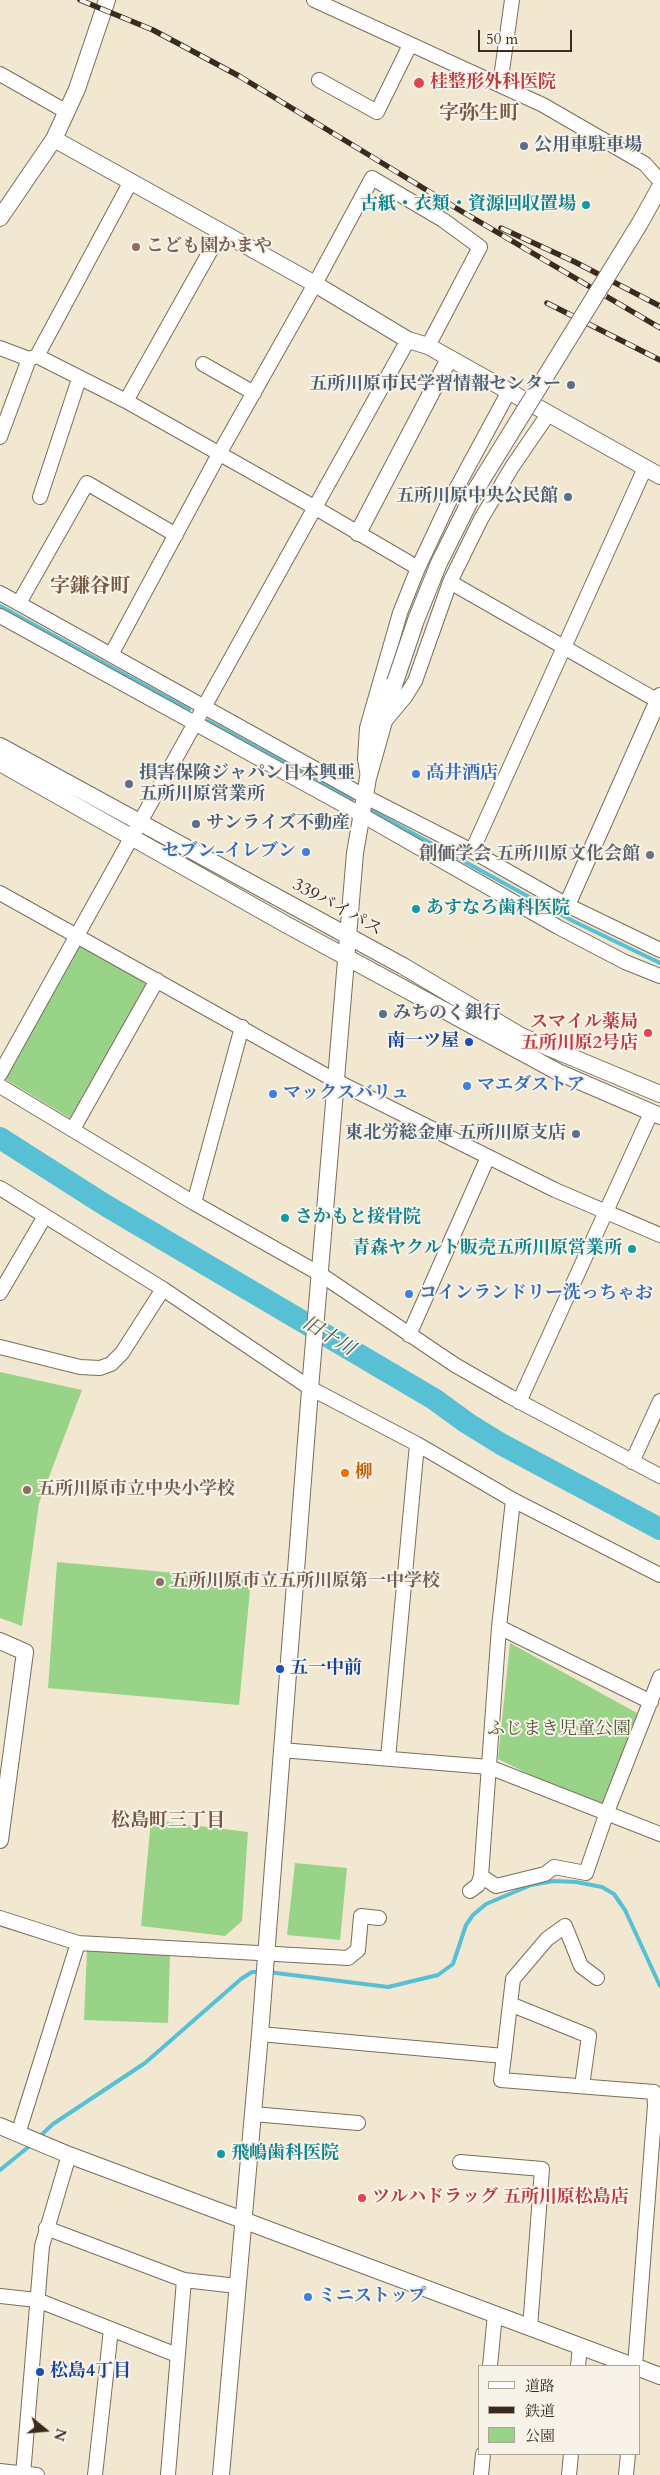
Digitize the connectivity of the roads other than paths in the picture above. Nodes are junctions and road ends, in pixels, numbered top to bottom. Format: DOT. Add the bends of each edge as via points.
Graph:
graph roads {
  1 [pos="107,0"];
  2 [pos="314,0"];
  3 [pos="512,0"];
  4 [pos="410,45"];
  5 [pos="0,74"];
  6 [pos="319,80"];
  7 [pos="500,85"];
  8 [pos="67,112"];
  9 [pos="54,139"];
  10 [pos="660,181"];
  11 [pos="130,182"];
  12 [pos="660,186"];
  13 [pos="0,218"];
  14 [pos="220,232"];
  15 [pos="316,284"];
  16 [pos="408,340"];
  17 [pos="428,346"];
  18 [pos="0,348"];
  19 [pos="33,357"];
  20 [pos="449,359"];
  21 [pos="203,364"];
  22 [pos="80,379"];
  23 [pos="254,393"];
  24 [pos="508,393"];
  25 [pos="126,401"];
  26 [pos="548,413"];
  27 [pos="0,437"];
  28 [pos="219,454"];
  29 [pos="645,468"];
  30 [pos="660,476"];
  31 [pos="40,497"];
  32 [pos="314,507"];
  33 [pos="358,533"];
  34 [pos="176,535"];
  35 [pos="418,568"];
  36 [pos="450,582"];
  37 [pos="0,592"];
  38 [pos="19,603"];
  39 [pos="0,616"];
  40 [pos="563,647"];
  41 [pos="112,653"];
  42 [pos="659,698"];
  43 [pos="204,707"];
  44 [pos="194,722"];
  45 [pos="383,723"];
  46 [pos="0,746"];
  47 [pos="0,762"];
  48 [pos="368,778"];
  49 [pos="364,796"];
  50 [pos="360,814"];
  51 [pos="137,830"];
  52 [pos="472,851"];
  53 [pos="0,893"];
  54 [pos="567,905"];
  55 [pos="77,936"];
  56 [pos="348,937"];
  57 [pos="660,950"];
  58 [pos="346,956"];
  59 [pos="660,976"];
  60 [pos="157,980"];
  61 [pos="242,1027"];
  62 [pos="0,1074"];
  63 [pos="336,1081"];
  64 [pos="0,1086"];
  65 [pos="660,1093"];
  66 [pos="655,1115"];
  67 [pos="73,1129"];
  68 [pos="488,1157"];
  69 [pos="0,1188"];
  70 [pos="194,1202"];
  71 [pos="605,1213"];
  72 [pos="44,1216"];
  73 [pos="660,1235"];
  74 [pos="320,1274"];
  75 [pos="163,1288"];
  76 [pos="0,1294"];
  77 [pos="408,1335"];
  78 [pos="0,1347"];
  79 [pos="311,1382"];
  80 [pos="660,1401"];
  81 [pos="519,1402"];
  82 [pos="417,1444"];
  83 [pos="632,1462"];
  84 [pos="660,1476"];
  85 [pos="513,1500"];
  86 [pos="660,1575"];
  87 [pos="499,1627"];
  88 [pos="0,1641"];
  89 [pos="660,1677"];
  90 [pos="651,1702"];
  91 [pos="281,1750"];
  92 [pos="388,1758"];
  93 [pos="489,1767"];
  94 [pos="4,1780"];
  95 [pos="607,1812"];
  96 [pos="660,1834"];
  97 [pos="0,1840"];
  98 [pos="481,1876"];
  99 [pos="470,1891"];
  100 [pos="0,1918"];
  101 [pos="379,1918"];
  102 [pos="78,1943"];
  103 [pos="265,1956"];
  104 [pos="597,1978"];
  105 [pos="510,2004"];
  106 [pos="260,2034"];
  107 [pos="504,2056"];
  108 [pos="582,2086"];
  109 [pos="253,2114"];
  110 [pos="358,2123"];
  111 [pos="0,2126"];
  112 [pos="21,2135"];
  113 [pos="69,2155"];
  114 [pos="460,2162"];
  115 [pos="243,2220"];
  116 [pos="46,2228"];
  117 [pos="184,2280"];
  118 [pos="238,2286"];
  119 [pos="0,2296"];
  120 [pos="37,2300"];
  121 [pos="495,2314"];
  122 [pos="530,2328"];
  123 [pos="111,2329"];
  124 [pos="580,2346"];
  125 [pos="177,2355"];
  126 [pos="490,2365"];
  127 [pos="578,2365"];
  128 [pos="631,2365"];
  129 [pos="634,2365"];
  130 [pos="640,2368"];
  131 [pos="660,2376"];
  132 [pos="483,2455"];
  133 [pos="571,2455"];
  134 [pos="628,2455"];
  135 [pos="0,2471"];
  136 [pos="28,2474"];
  137 [pos="96,2475"];
  138 [pos="168,2475"];
  139 [pos="220,2475"];
  140 [pos="482,2475"];
  141 [pos="569,2475"];
  142 [pos="626,2475"];
  1 -- 8 [label="street"];
  2 -- 4 [label="street"];
  3 -- 7 [label="street"];
  4 -- 6 [label="street" via="377,112"];
  4 -- 7 [label="street"];
  5 -- 8 [label="street"];
  7 -- 10 [label="street" via="543,104 606,140 645,164"];
  8 -- 9 [label="street"];
  9 -- 11 [label="street"];
  9 -- 13 [label="street"];
  11 -- 14 [label="street"];
  11 -- 19 [label="street"];
  12 -- 45 [label="street, bridge" via="475,491 439,563 416,620"];
  14 -- 15 [label="street"];
  14 -- 25 [label="street"];
  15 -- 16 [label="street"];
  15 -- 17 [label="street" via="372,178 443,220 480,247"];
  15 -- 23 [label="street"];
  16 -- 17 [label="street"];
  16 -- 32 [label="street"];
  17 -- 20 [label="street"];
  18 -- 19 [label="street"];
  19 -- 22 [label="street"];
  19 -- 27 [label="street"];
  20 -- 24 [label="street"];
  20 -- 33 [label="street"];
  21 -- 23 [label="street"];
  22 -- 25 [label="street"];
  22 -- 31 [label="street"];
  23 -- 28 [label="street"];
  24 -- 26 [label="street"];
  24 -- 35 [label="street" via="448,504"];
  25 -- 28 [label="street"];
  26 -- 29 [label="street"];
  26 -- 36 [label="street" via="481,519"];
  28 -- 32 [label="street"];
  28 -- 34 [label="street"];
  29 -- 30 [label="street"];
  29 -- 40 [label="street"];
  32 -- 33 [label="street"];
  32 -- 43 [label="street"];
  33 -- 35 [label="street"];
  34 -- 38 [label="street" via="87,483"];
  34 -- 41 [label="street"];
  35 -- 48 [label="street" via="397,622 367,728 365,759"];
  36 -- 40 [label="street"];
  36 -- 45 [label="street" via="415,681"];
  37 -- 38 [label="street"];
  38 -- 41 [label="street"];
  39 -- 44 [label="street"];
  40 -- 42 [label="street"];
  40 -- 52 [label="street"];
  41 -- 43 [label="street"];
  42 -- 54 [label="street"];
  43 -- 44 [label="street"];
  43 -- 49 [label="street"];
  44 -- 50 [label="street"];
  44 -- 51 [label="street"];
  45 -- 48 [label="street"];
  46 -- 51 [label="street, 339バイパス"];
  47 -- 51 [label="street"];
  48 -- 49 [label="street"];
  49 -- 50 [label="street"];
  49 -- 52 [label="street"];
  50 -- 56 [label="street"];
  50 -- 59 [label="street" via="558,927 625,962"];
  51 -- 55 [label="street"];
  51 -- 56 [label="street, 339バイパス"];
  51 -- 58 [label="street" via="286,925"];
  52 -- 54 [label="street"];
  53 -- 55 [label="street"];
  54 -- 57 [label="street"];
  55 -- 60 [label="street"];
  55 -- 62 [label="street"];
  56 -- 58 [label="street"];
  56 -- 65 [label="street, 339バイパス" via="521,1036"];
  58 -- 63 [label="street"];
  58 -- 66 [label="street" via="558,1072"];
  60 -- 61 [label="street"];
  60 -- 67 [label="street"];
  61 -- 63 [label="street"];
  61 -- 70 [label="street"];
  63 -- 68 [label="street"];
  63 -- 74 [label="street"];
  64 -- 67 [label="street"];
  65 -- 66 [label="street"];
  66 -- 71 [label="street"];
  67 -- 70 [label="street"];
  68 -- 71 [label="street"];
  68 -- 77 [label="street"];
  69 -- 72 [label="street"];
  70 -- 74 [label="street"];
  71 -- 73 [label="street"];
  71 -- 81 [label="street"];
  72 -- 75 [label="street"];
  72 -- 76 [label="street"];
  74 -- 77 [label="street"];
  74 -- 79 [label="street"];
  75 -- 78 [label="street" via="122,1353 111,1364 100,1368"];
  75 -- 79 [label="street"];
  77 -- 81 [label="street"];
  79 -- 82 [label="street"];
  79 -- 91 [label="street"];
  80 -- 83 [label="street"];
  81 -- 83 [label="street"];
  82 -- 85 [label="street"];
  82 -- 92 [label="street"];
  83 -- 84 [label="street"];
  85 -- 86 [label="street"];
  85 -- 87 [label="street"];
  87 -- 90 [label="street"];
  87 -- 93 [label="street"];
  88 -- 94 [label="street" via="26,1652"];
  89 -- 90 [label="street"];
  90 -- 95 [label="street"];
  91 -- 92 [label="street"];
  91 -- 103 [label="street"];
  92 -- 93 [label="street"];
  93 -- 95 [label="street"];
  93 -- 98 [label="street"];
  94 -- 97 [label="street"];
  95 -- 96 [label="street"];
  95 -- 98 [label="street" via="586,1873 554,1867 545,1874 496,1886"];
  98 -- 99 [label="street" via="478,1885"];
  100 -- 102 [label="street"];
  101 -- 103 [label="street" via="361,1916 358,1950 348,1958"];
  102 -- 103 [label="street"];
  102 -- 112 [label="street"];
  103 -- 106 [label="street"];
  104 -- 105 [label="street" via="581,1966 565,1926 546,1939 513,1979"];
  105 -- 107 [label="street"];
  105 -- 108 [label="street" via="589,2036"];
  106 -- 107 [label="street"];
  106 -- 109 [label="street"];
  107 -- 108 [label="street" via="501,2080"];
  108 -- 129 [label="street" via="654,2092"];
  109 -- 110 [label="street"];
  109 -- 115 [label="street"];
  111 -- 112 [label="street"];
  112 -- 113 [label="street"];
  113 -- 115 [label="street"];
  113 -- 116 [label="street"];
  114 -- 122 [label="street" via="542,2169"];
  115 -- 118 [label="street"];
  115 -- 121 [label="street"];
  116 -- 117 [label="street"];
  116 -- 120 [label="street"];
  117 -- 118 [label="street"];
  117 -- 125 [label="street"];
  118 -- 139 [label="street"];
  119 -- 120 [label="street"];
  120 -- 123 [label="street"];
  120 -- 136 [label="street"];
  121 -- 122 [label="street"];
  121 -- 126 [label="street"];
  122 -- 124 [label="street"];
  123 -- 125 [label="street"];
  123 -- 137 [label="street"];
  124 -- 127 [label="street"];
  124 -- 128 [label="street"];
  125 -- 138 [label="street"];
  130 -- 131 [label="street"];
  132 -- 140 [label="street"];
  133 -- 141 [label="street"];
  134 -- 142 [label="street"];
  135 -- 136 [label="street"];
}
